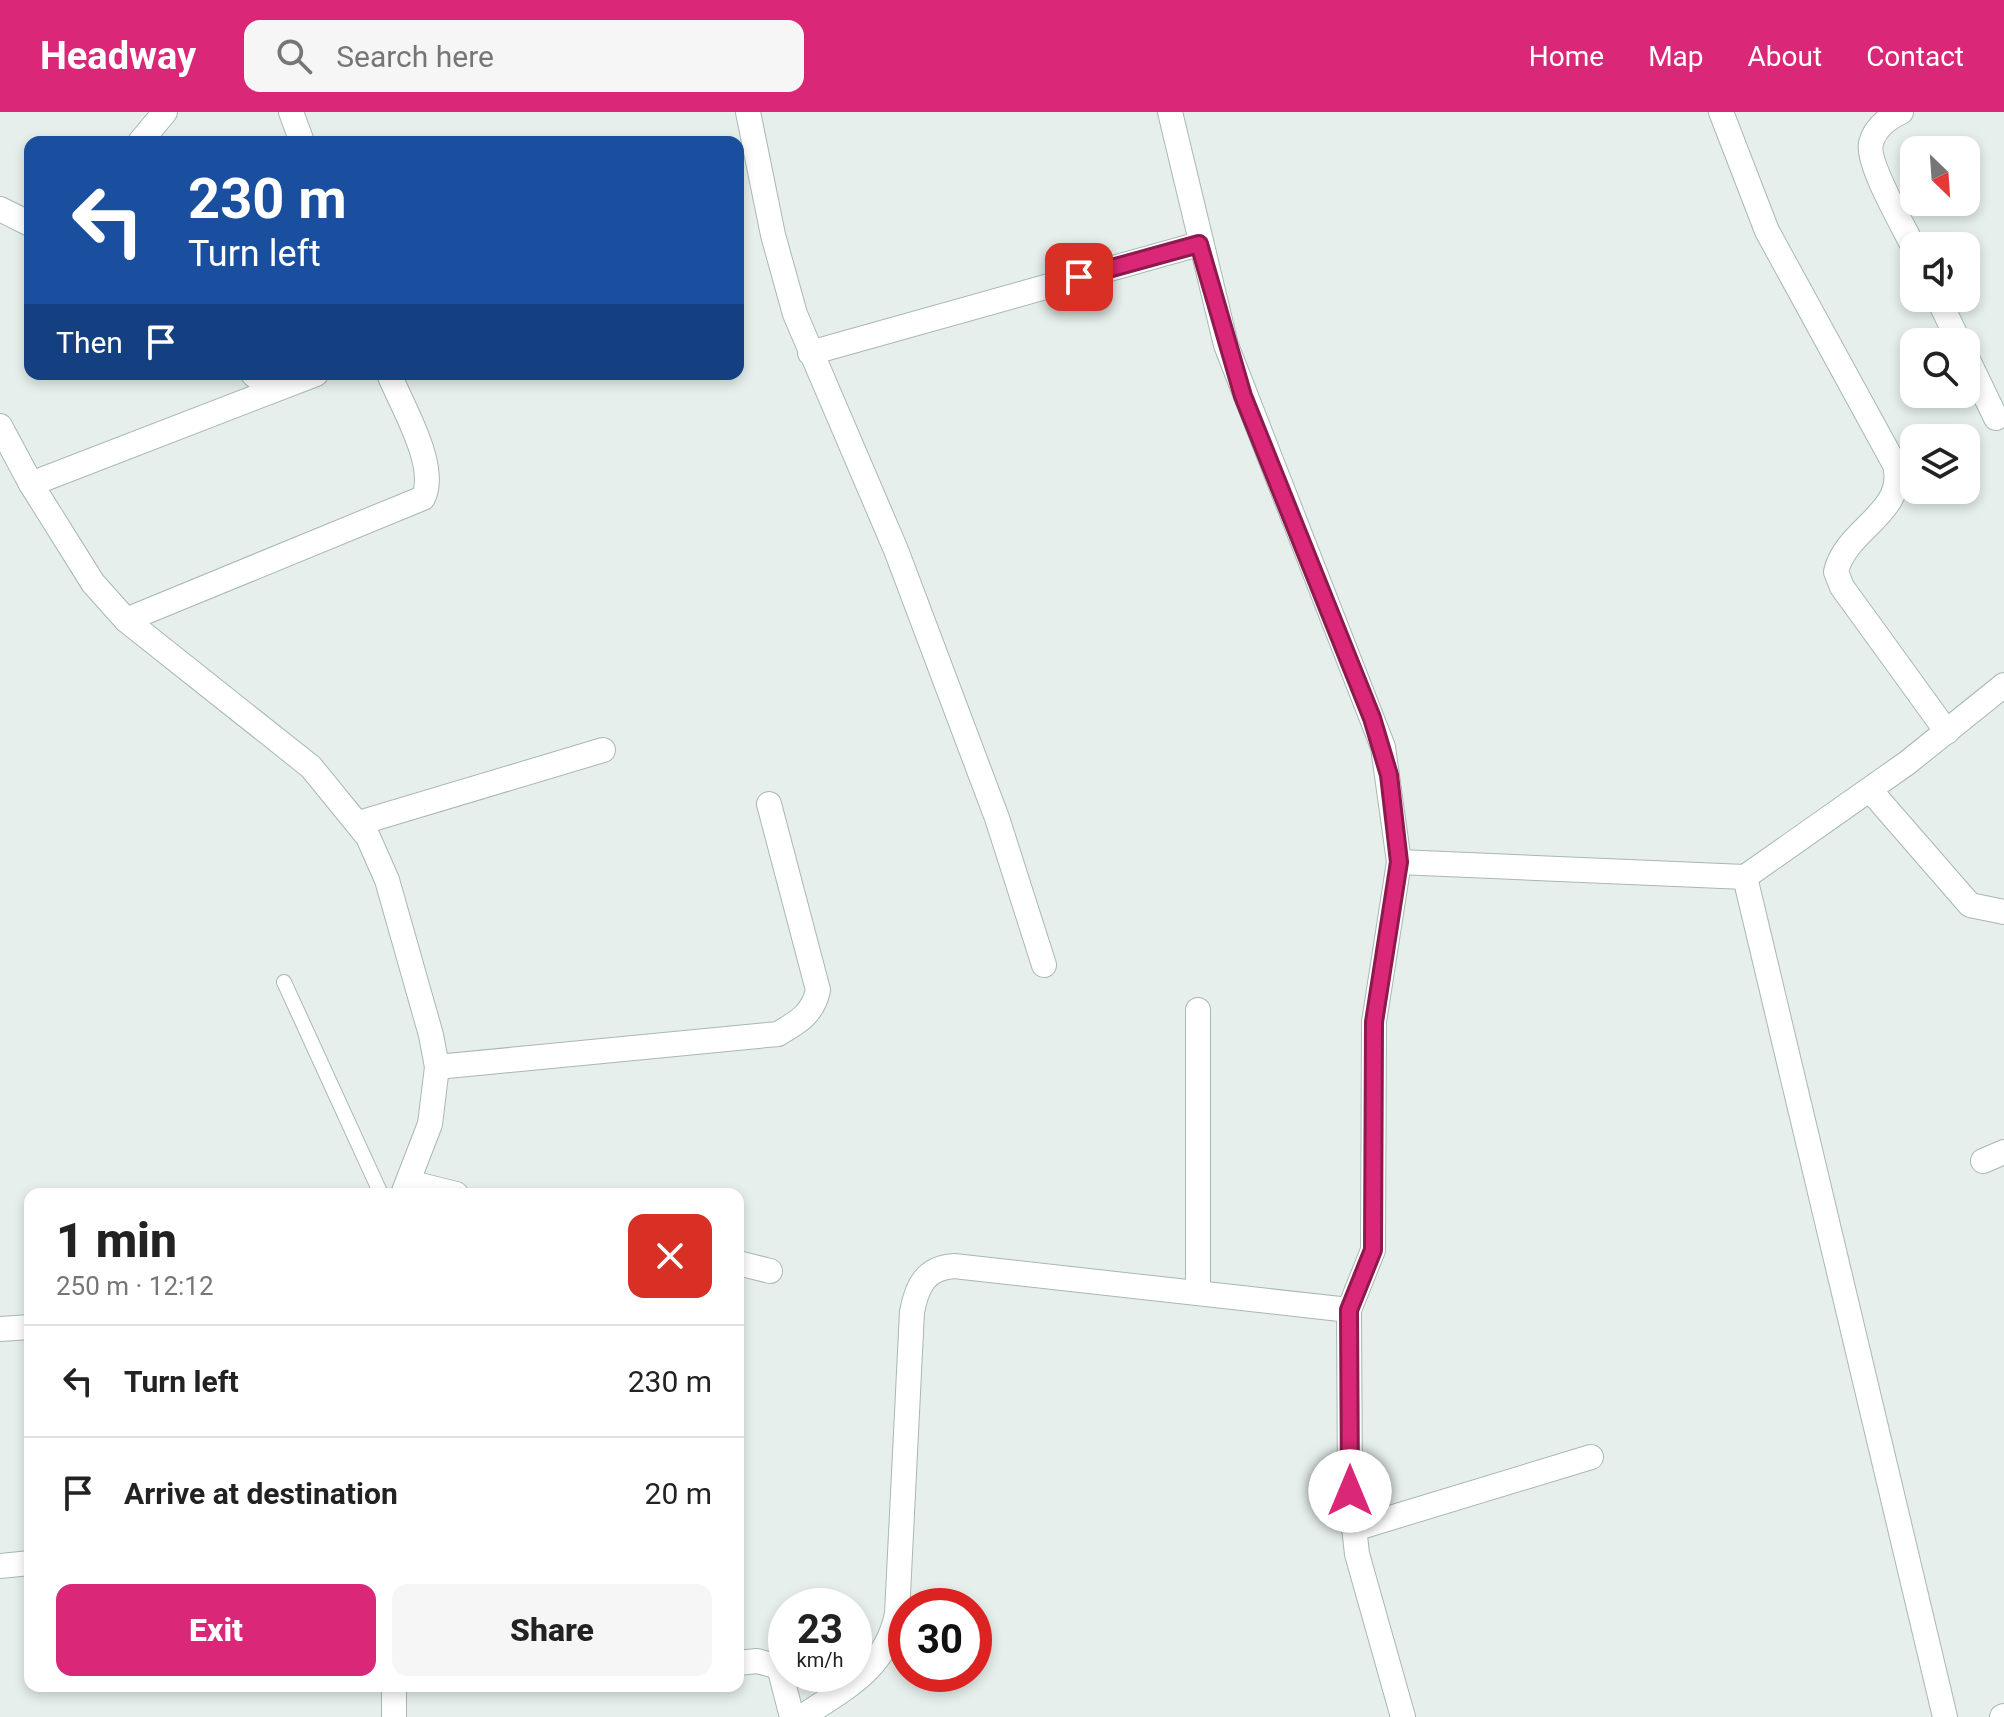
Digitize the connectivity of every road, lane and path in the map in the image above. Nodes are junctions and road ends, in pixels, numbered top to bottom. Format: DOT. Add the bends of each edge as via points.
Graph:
graph roads {
  1 [pos="165,112"];
  2 [pos="291,112"];
  3 [pos="748,112"];
  4 [pos="1170,112"];
  5 [pos="1721,112"];
  6 [pos="1901,112"];
  7 [pos="145,136"];
  8 [pos="300,136"];
  9 [pos="0,209"];
  10 [pos="24,221"];
  11 [pos="1906,232"];
  12 [pos="1199,244"];
  13 [pos="810,353"];
  14 [pos="261,380"];
  15 [pos="298,380"];
  16 [pos="392,380"];
  17 [pos="1980,385"];
  18 [pos="272,389"];
  19 [pos="1996,418"];
  20 [pos="0,426"];
  21 [pos="31,484"];
  22 [pos="126,620"];
  23 [pos="2004,685"];
  24 [pos="1947,732"];
  25 [pos="603,750"];
  26 [pos="1870,790"];
  27 [pos="769,804"];
  28 [pos="359,823"];
  29 [pos="1399,862"];
  30 [pos="1745,877"];
  31 [pos="2004,912"];
  32 [pos="1044,965"];
  33 [pos="284,982"];
  34 [pos="1198,1010"];
  35 [pos="437,1067"];
  36 [pos="378,1188"];
  37 [pos="406,1188"];
  38 [pos="744,1264"];
  39 [pos="770,1271"];
  40 [pos="1198,1293"];
  41 [pos="1349,1310"];
  42 [pos="24,1327"];
  43 [pos="0,1329"];
  44 [pos="1591,1457"];
  45 [pos="1354,1529"];
  46 [pos="24,1564"];
  47 [pos="0,1566"];
  48 [pos="744,1662"];
  49 [pos="394,1692"];
  50 [pos="394,1717"];
  51 [pos="792,1717"];
  52 [pos="802,1717"];
  53 [pos="1403,1717"];
  54 [pos="1945,1717"];
  1 -- 7 [label="street"];
  2 -- 8 [label="street"];
  3 -- 13 [label="street" via="773,235"];
  4 -- 12 [label="street"];
  5 -- 24 [label="street" via="1767,231 1899,478 1889,503 1845,549 1836,572"];
  6 -- 11 [label="street" via="1877,130 1870,145"];
  9 -- 10 [label="street"];
  12 -- 13 [label="street"];
  12 -- 29 [label="street" via="1243,396 1383,747"];
  13 -- 32 [label="street" via="901,564 997,818"];
  14 -- 18 [label="street"];
  15 -- 18 [label="street"];
  16 -- 22 [label="street" via="428,467 430,485 423,498"];
  17 -- 19 [label="street"];
  18 -- 21 [label="street"];
  20 -- 21 [label="street"];
  21 -- 22 [label="street" via="93,583"];
  22 -- 28 [label="street" via="311,767"];
  23 -- 24 [label="street"];
  24 -- 26 [label="street"];
  25 -- 28 [label="street"];
  26 -- 30 [label="street"];
  26 -- 31 [label="street" via="1970,905"];
  27 -- 35 [label="street" via="818,990 803,1019 778,1034"];
  28 -- 35 [label="street" via="387,880"];
  29 -- 30 [label="street"];
  29 -- 41 [label="street" via="1374,1022 1373,1250"];
  30 -- 54 [label="street"];
  33 -- 36 [label="lane"];
  34 -- 40 [label="street"];
  35 -- 37 [label="street" via="430,1124"];
  38 -- 39 [label="street"];
  40 -- 41 [label="street"];
  40 -- 52 [label="street" via="954,1266 926,1276 912,1312 892,1639 861,1678"];
  41 -- 45 [label="street"];
  42 -- 43 [label="street"];
  44 -- 45 [label="street"];
  45 -- 53 [label="street" via="1363,1580"];
  46 -- 47 [label="street"];
  48 -- 51 [label="street" via="779,1667"];
  49 -- 50 [label="street"];
}
